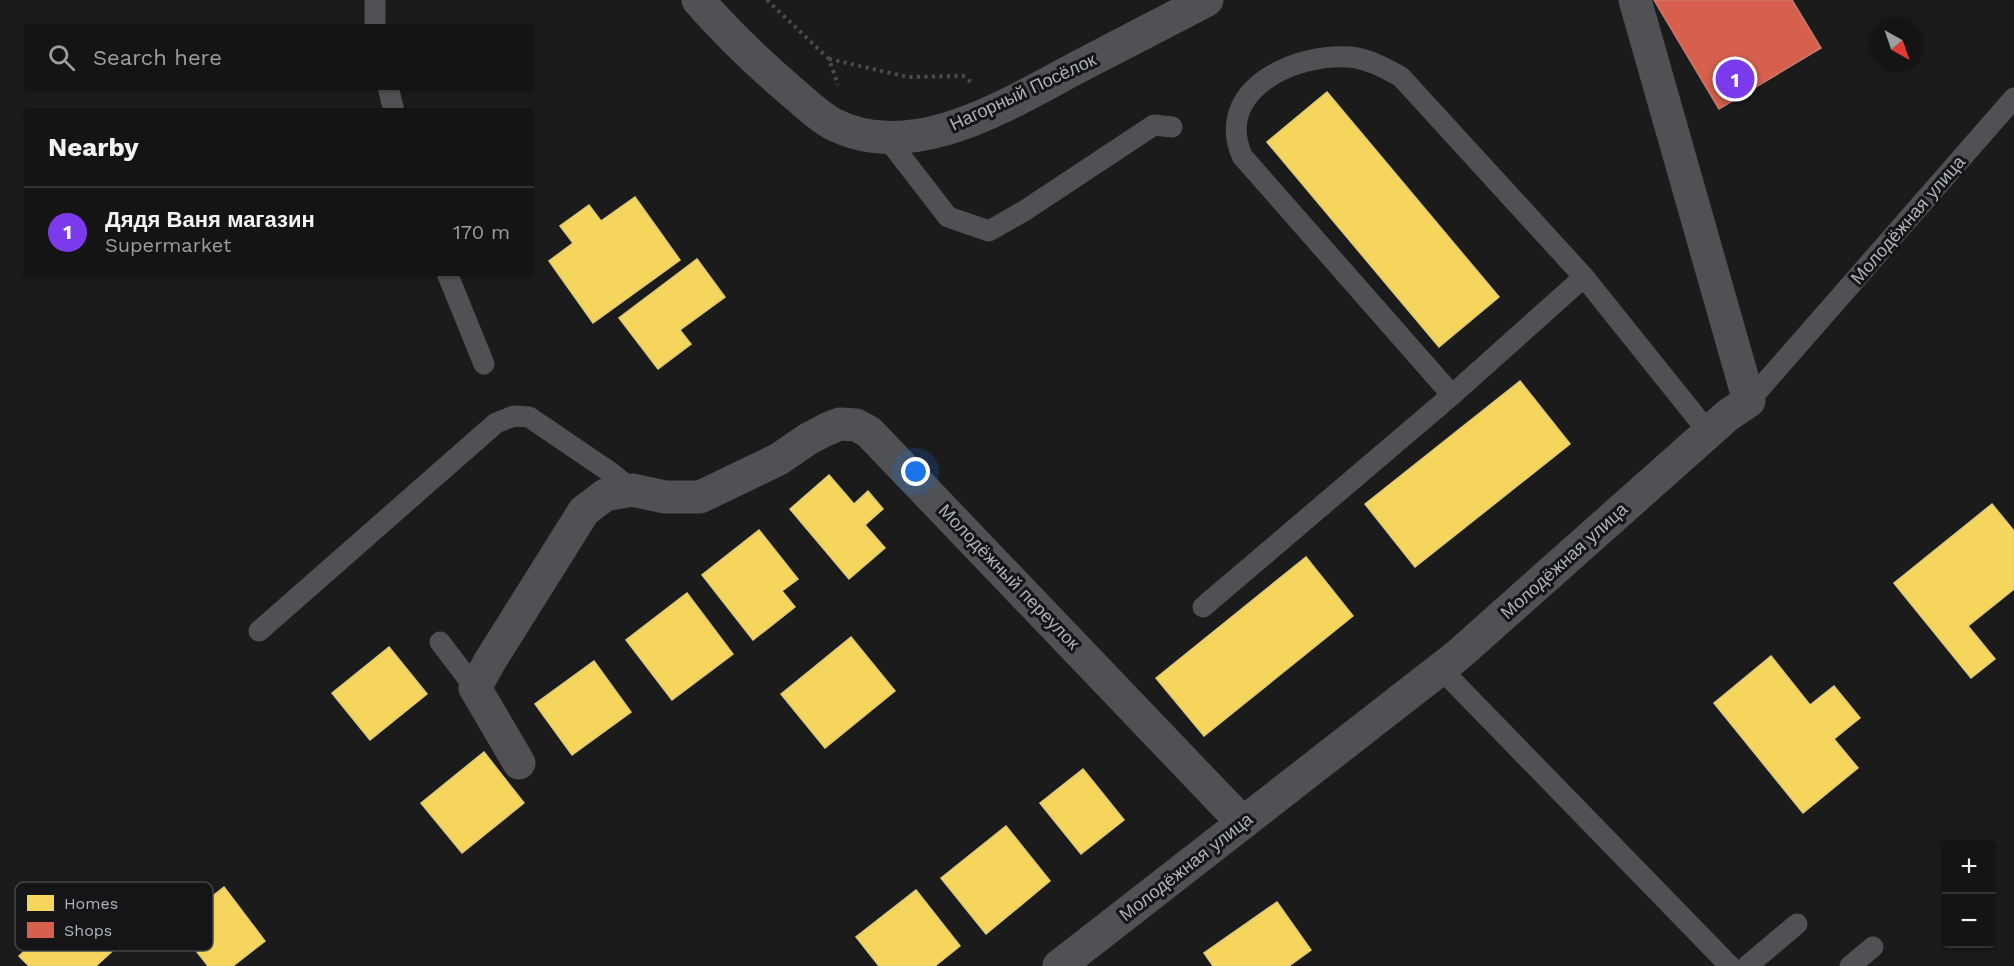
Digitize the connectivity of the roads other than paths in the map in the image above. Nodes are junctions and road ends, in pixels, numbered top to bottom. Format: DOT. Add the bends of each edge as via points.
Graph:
graph roads {
  1 [pos="375,0"];
  2 [pos="698,0"];
  3 [pos="1207,0"];
  4 [pos="1635,0"];
  5 [pos="375,24"];
  6 [pos="389,90"];
  7 [pos="2014,98"];
  8 [pos="393,108"];
  9 [pos="1172,127"];
  10 [pos="886,137"];
  11 [pos="448,276"];
  12 [pos="1584,277"];
  13 [pos="484,364"];
  14 [pos="1452,394"];
  15 [pos="1749,401"];
  16 [pos="1709,433"];
  17 [pos="632,490"];
  18 [pos="1203,607"];
  19 [pos="259,631"];
  20 [pos="440,642"];
  21 [pos="1441,669"];
  22 [pos="476,688"];
  23 [pos="519,763"];
  24 [pos="1243,823"];
  25 [pos="1797,924"];
  26 [pos="1873,947"];
  27 [pos="1059,966"];
  28 [pos="1730,966"];
  29 [pos="1747,966"];
  30 [pos="1850,966"];
  1 -- 5 [label="lane"];
  2 -- 10 [label="street, Нагорный Посёлок" via="751,56 803,102 831,122"];
  3 -- 10 [label="street, Нагорный Посёлок" via="968,122 907,137"];
  4 -- 15 [label="street"];
  6 -- 8 [label="lane"];
  7 -- 15 [label="lane, Молодёжная улица"];
  9 -- 10 [label="lane" via="1154,125 989,231 948,217"];
  11 -- 13 [label="lane"];
  12 -- 14 [label="lane"];
  12 -- 14 [label="lane" via="1401,77 1352,57 1310,60 1285,67 1253,91 1237,121 1236,139 1242,156"];
  12 -- 16 [label="lane"];
  14 -- 18 [label="lane"];
  15 -- 16 [label="street, Молодёжная улица"];
  16 -- 21 [label="street, Молодёжная улица"];
  17 -- 19 [label="lane" via="528,417 514,416 496,423"];
  17 -- 22 [label="street, Молодёжный переулок" via="605,495 584,511"];
  17 -- 24 [label="street, Молодёжный переулок" via="665,497 699,497 779,459 840,424 856,425 869,432"];
  20 -- 22 [label="lane"];
  21 -- 24 [label="street, Молодёжная улица"];
  21 -- 28 [label="lane"];
  22 -- 23 [label="street"];
  24 -- 27 [label="street, Молодёжная улица"];
  25 -- 29 [label="lane"];
  26 -- 30 [label="lane"];
}
